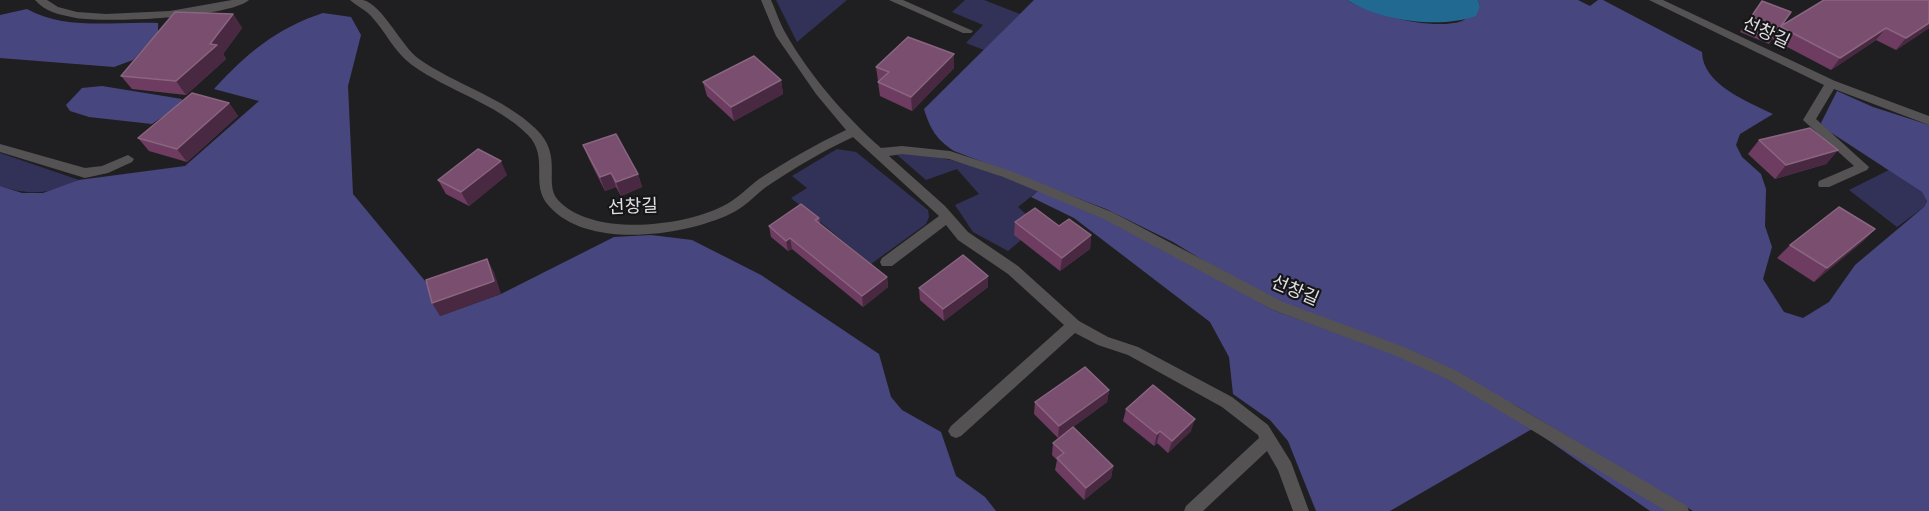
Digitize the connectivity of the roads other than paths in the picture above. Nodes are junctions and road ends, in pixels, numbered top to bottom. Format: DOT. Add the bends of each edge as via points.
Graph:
graph roads {
  1 [pos="40,0"];
  2 [pos="244,0"];
  3 [pos="355,0"];
  4 [pos="766,0"];
  5 [pos="894,0"];
  6 [pos="1654,0"];
  7 [pos="967,31"];
  8 [pos="1831,84"];
  9 [pos="1929,121"];
  10 [pos="854,131"];
  11 [pos="0,148"];
  12 [pos="878,153"];
  13 [pos="128,159"];
  14 [pos="1824,184"];
  15 [pos="946,217"];
  16 [pos="887,262"];
  17 [pos="1074,325"];
  18 [pos="956,431"];
  19 [pos="1269,439"];
  20 [pos="1192,511"];
  21 [pos="1301,511"];
  22 [pos="1681,511"];
  1 -- 2 [label="lane" via="50,9 83,16 187,13"];
  3 -- 10 [label="lane, 선창길" via="373,9 405,55 499,109 532,133 546,152 546,191 553,204 586,224 628,230 702,219 727,210 801,158"];
  4 -- 10 [label="lane" via="798,63"];
  5 -- 7 [label="lane"];
  6 -- 8 [label="lane, 선창길"];
  8 -- 9 [label="lane, 선창길"];
  8 -- 14 [label="lane" via="1809,120 1863,167"];
  10 -- 12 [label="lane"];
  11 -- 13 [label="lane" via="85,173 104,171"];
  12 -- 15 [label="lane"];
  12 -- 22 [label="lane, 선창길" via="902,150 950,155 1109,216 1278,306 1452,375"];
  15 -- 16 [label="lane"];
  15 -- 17 [label="lane" via="963,236 1013,270"];
  17 -- 18 [label="lane"];
  17 -- 19 [label="lane" via="1133,351 1227,402"];
  19 -- 20 [label="lane"];
  19 -- 21 [label="lane" via="1285,466"];
}
